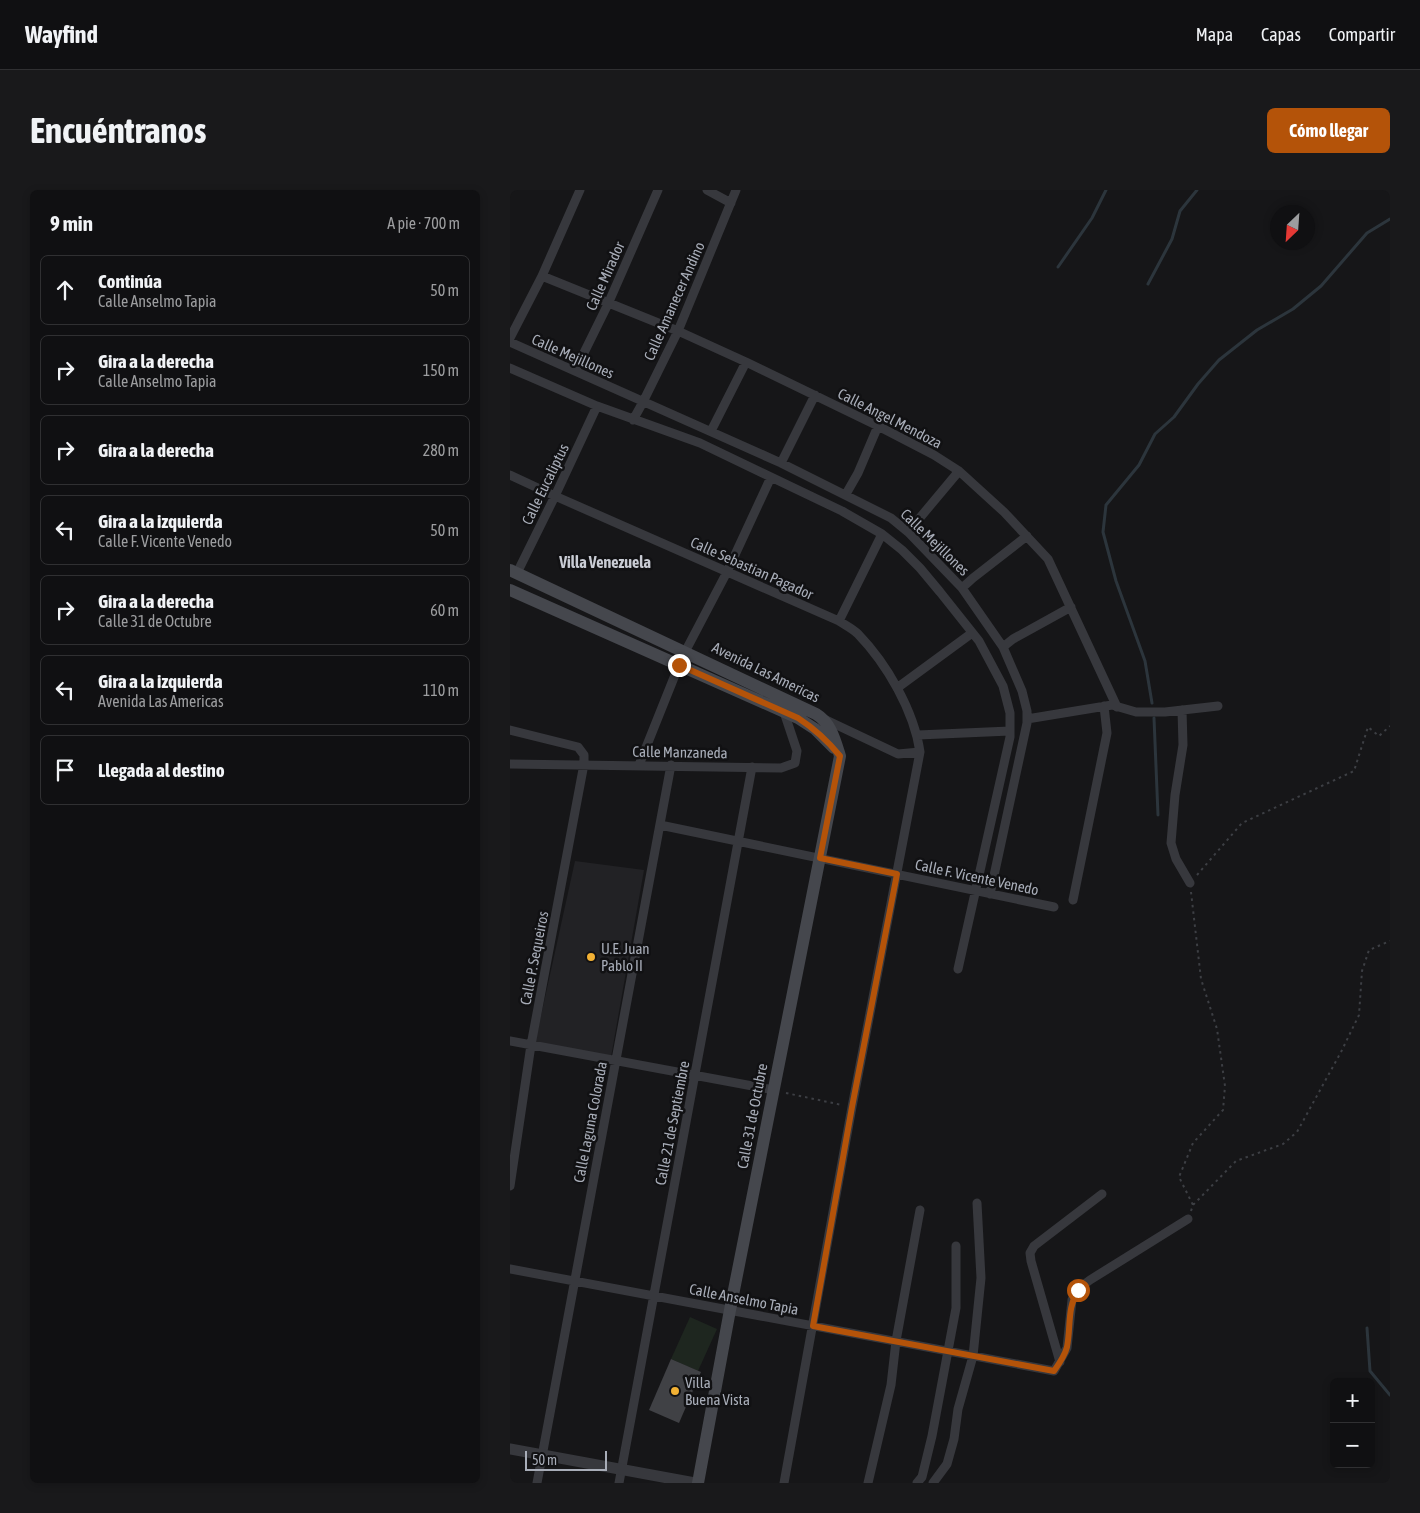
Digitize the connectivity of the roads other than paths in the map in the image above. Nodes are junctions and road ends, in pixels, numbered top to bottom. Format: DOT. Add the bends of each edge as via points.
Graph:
graph roads {
  1 [pos="580,190"];
  2 [pos="658,190"];
  3 [pos="707,190"];
  4 [pos="736,190"];
  5 [pos="732,202"];
  6 [pos="542,276"];
  7 [pos="608,304"];
  8 [pos="678,331"];
  9 [pos="510,338"];
  10 [pos="510,342"];
  11 [pos="746,362"];
  12 [pos="510,368"];
  13 [pos="574,371"];
  14 [pos="815,395"];
  15 [pos="644,402"];
  16 [pos="597,406"];
  17 [pos="633,420"];
  18 [pos="878,426"];
  19 [pos="711,431"];
  20 [pos="780,463"];
  21 [pos="959,471"];
  22 [pos="510,475"];
  23 [pos="771,477"];
  24 [pos="846,494"];
  25 [pos="555,496"];
  26 [pos="908,532"];
  27 [pos="882,534"];
  28 [pos="1027,536"];
  29 [pos="513,572"];
  30 [pos="727,572"];
  31 [pos="962,588"];
  32 [pos="511,592"];
  33 [pos="1071,607"];
  34 [pos="839,621"];
  35 [pos="972,633"];
  36 [pos="1003,647"];
  37 [pos="685,652"];
  38 [pos="679,665"];
  39 [pos="897,688"];
  40 [pos="1104,706"];
  41 [pos="1218,706"];
  42 [pos="1117,707"];
  43 [pos="1182,710"];
  44 [pos="784,712"];
  45 [pos="824,719"];
  46 [pos="1027,719"];
  47 [pos="510,730"];
  48 [pos="1010,731"];
  49 [pos="918,735"];
  50 [pos="920,752"];
  51 [pos="840,756"];
  52 [pos="510,764"];
  53 [pos="584,764"];
  54 [pos="639,765"];
  55 [pos="671,765"];
  56 [pos="752,767"];
  57 [pos="660,825"];
  58 [pos="739,841"];
  59 [pos="820,858"];
  60 [pos="897,874"];
  61 [pos="1190,883"];
  62 [pos="977,891"];
  63 [pos="990,894"];
  64 [pos="1074,900"];
  65 [pos="1054,907"];
  66 [pos="958,969"];
  67 [pos="510,1041"];
  68 [pos="531,1045"];
  69 [pos="616,1061"];
  70 [pos="695,1076"];
  71 [pos="774,1090"];
  72 [pos="510,1186"];
  73 [pos="1102,1194"];
  74 [pos="978,1203"];
  75 [pos="920,1210"];
  76 [pos="1188,1219"];
  77 [pos="956,1246"];
  78 [pos="510,1270"];
  79 [pos="575,1281"];
  80 [pos="654,1296"];
  81 [pos="730,1310"];
  82 [pos="813,1326"];
  83 [pos="896,1341"];
  84 [pos="949,1351"];
  85 [pos="973,1356"];
  86 [pos="1060,1362"];
  87 [pos="510,1449"];
  88 [pos="543,1455"];
  89 [pos="621,1470"];
  90 [pos="537,1483"];
  91 [pos="619,1483"];
  92 [pos="696,1483"];
  93 [pos="784,1483"];
  94 [pos="868,1483"];
  95 [pos="917,1483"];
  96 [pos="933,1483"];
  1 -- 6 [label="street"];
  2 -- 7 [label="street, Calle Mirador"];
  3 -- 5 [label="street"];
  4 -- 5 [label="street, Calle Amanecer Andino"];
  5 -- 8 [label="street, Calle Amanecer Andino"];
  6 -- 7 [label="street, Calle Angel Mendoza"];
  6 -- 9 [label="street"];
  7 -- 8 [label="street, Calle Angel Mendoza"];
  7 -- 13 [label="street, Calle Mirador"];
  8 -- 11 [label="street, Calle Angel Mendoza"];
  8 -- 15 [label="street, Calle Amanecer Andino"];
  10 -- 13 [label="street, Calle Mejillones"];
  11 -- 14 [label="street, Calle Angel Mendoza"];
  11 -- 19 [label="street"];
  12 -- 16 [label="street, Calle Mejillones"];
  13 -- 15 [label="street, Calle Mejillones"];
  14 -- 18 [label="street, Calle Angel Mendoza"];
  14 -- 20 [label="street"];
  15 -- 17 [label="street, Calle Amanecer Andino"];
  15 -- 19 [label="street, Calle Mejillones"];
  16 -- 17 [label="street, Calle Mejillones"];
  16 -- 25 [label="street, Calle Eucaliptus"];
  17 -- 23 [label="street, Calle Mejillones" via="700,443"];
  18 -- 21 [label="street, Calle Angel Mendoza"];
  18 -- 24 [label="street"];
  19 -- 20 [label="street, Calle Mejillones"];
  20 -- 24 [label="street, Calle Mejillones"];
  21 -- 26 [label="street"];
  21 -- 28 [label="street, Calle Angel Mendoza"];
  22 -- 25 [label="street, Calle Sebastian Pagador"];
  23 -- 27 [label="street, Calle Mejillones"];
  23 -- 30 [label="street"];
  24 -- 26 [label="street, Calle Mejillones" via="891,518"];
  25 -- 29 [label="street, Calle Eucaliptus"];
  25 -- 30 [label="street, Calle Sebastian Pagador"];
  26 -- 31 [label="street, Calle Mejillones"];
  27 -- 34 [label="street"];
  27 -- 35 [label="street, Calle Mejillones" via="920,568"];
  28 -- 31 [label="street"];
  28 -- 33 [label="street, Calle Angel Mendoza" via="1048,559"];
  29 -- 37 [label="main road, Avenida Las Americas"];
  30 -- 34 [label="street, Calle Sebastian Pagador"];
  30 -- 37 [label="street"];
  31 -- 36 [label="street, Calle Mejillones"];
  32 -- 38 [label="main road, Avenida Las Americas"];
  33 -- 36 [label="street"];
  33 -- 42 [label="street, Calle Angel Mendoza"];
  34 -- 39 [label="street, Calle Sebastian Pagador" via="857,633"];
  35 -- 39 [label="street"];
  35 -- 48 [label="street, Calle Mejillones" via="1002,686 1010,713"];
  36 -- 46 [label="street, Calle Mejillones" via="1022,691"];
  37 -- 45 [label="main road, Avenida Las Americas"];
  38 -- 44 [label="main road, Avenida Las Americas"];
  38 -- 54 [label="street"];
  39 -- 49 [label="street, Calle Sebastian Pagador"];
  40 -- 42 [label="street"];
  40 -- 46 [label="street"];
  40 -- 64 [label="street" via="1107,733"];
  41 -- 43 [label="street"];
  42 -- 43 [label="street" via="1136,712"];
  43 -- 61 [label="street" via="1183,745 1172,843 1176,859"];
  44 -- 51 [label="main road, Avenida Las Americas" via="815,729"];
  44 -- 56 [label="street, Calle Manzaneda" via="798,751 795,763 781,768"];
  45 -- 50 [label="street" via="898,754"];
  45 -- 51 [label="main road, Avenida Las Americas"];
  46 -- 63 [label="street, Calle Mejillones"];
  47 -- 53 [label="street" via="578,747 584,755"];
  48 -- 49 [label="street"];
  48 -- 62 [label="street, Calle Mejillones"];
  49 -- 50 [label="street, Calle Sebastian Pagador"];
  50 -- 60 [label="street, Calle Sebastian Pagador"];
  51 -- 59 [label="main road, Calle 31 de Octubre"];
  52 -- 53 [label="street, Calle Manzaneda"];
  53 -- 54 [label="street, Calle Manzaneda"];
  53 -- 68 [label="street, Calle P. Sequeiros"];
  54 -- 55 [label="street, Calle Manzaneda"];
  55 -- 56 [label="street, Calle Manzaneda"];
  55 -- 57 [label="street, Calle Laguna Colorada"];
  56 -- 58 [label="street, Calle 21 de Septiembre"];
  57 -- 58 [label="street, Calle F. Vicente Venedo"];
  57 -- 69 [label="street, Calle Laguna Colorada"];
  58 -- 59 [label="street, Calle F. Vicente Venedo"];
  58 -- 70 [label="street, Calle 21 de Septiembre"];
  59 -- 60 [label="street, Calle F. Vicente Venedo"];
  59 -- 71 [label="main road, Calle 31 de Octubre"];
  60 -- 62 [label="street, Calle F. Vicente Venedo"];
  60 -- 82 [label="street, Calle Sebastian Pagador"];
  62 -- 63 [label="street, Calle F. Vicente Venedo"];
  62 -- 66 [label="street, Calle Mejillones"];
  63 -- 65 [label="street, Calle F. Vicente Venedo"];
  67 -- 68 [label="street"];
  68 -- 69 [label="street"];
  68 -- 72 [label="street, Calle P. Sequeiros"];
  69 -- 70 [label="street"];
  69 -- 79 [label="street, Calle Laguna Colorada"];
  70 -- 71 [label="street"];
  70 -- 80 [label="street, Calle 21 de Septiembre"];
  71 -- 81 [label="main road, Calle 31 de Octubre"];
  73 -- 86 [label="street" via="1034,1246 1030,1253"];
  74 -- 85 [label="street" via="981,1278"];
  75 -- 83 [label="street"];
  76 -- 86 [label="street" via="1078,1290 1072,1300 1066,1348"];
  77 -- 84 [label="street" via="956,1308"];
  78 -- 79 [label="street, Calle Anselmo Tapia"];
  79 -- 80 [label="street, Calle Anselmo Tapia"];
  79 -- 88 [label="street, Calle Laguna Colorada"];
  80 -- 81 [label="street, Calle Anselmo Tapia"];
  80 -- 89 [label="street, Calle 21 de Septiembre"];
  81 -- 82 [label="street, Calle Anselmo Tapia"];
  81 -- 92 [label="main road, Calle 31 de Octubre"];
  82 -- 83 [label="street, Calle Anselmo Tapia"];
  82 -- 93 [label="street, Calle Sebastian Pagador"];
  83 -- 84 [label="street, Calle Anselmo Tapia"];
  83 -- 94 [label="street" via="891,1385"];
  84 -- 85 [label="street, Calle Anselmo Tapia"];
  84 -- 95 [label="street" via="922,1477"];
  85 -- 86 [label="street, Calle Anselmo Tapia" via="1054,1371"];
  85 -- 96 [label="street" via="947,1464"];
  87 -- 88 [label="street"];
  88 -- 89 [label="street"];
  88 -- 90 [label="street, Calle Laguna Colorada"];
  89 -- 91 [label="street, Calle 21 de Septiembre"];
  89 -- 92 [label="street"];
}
